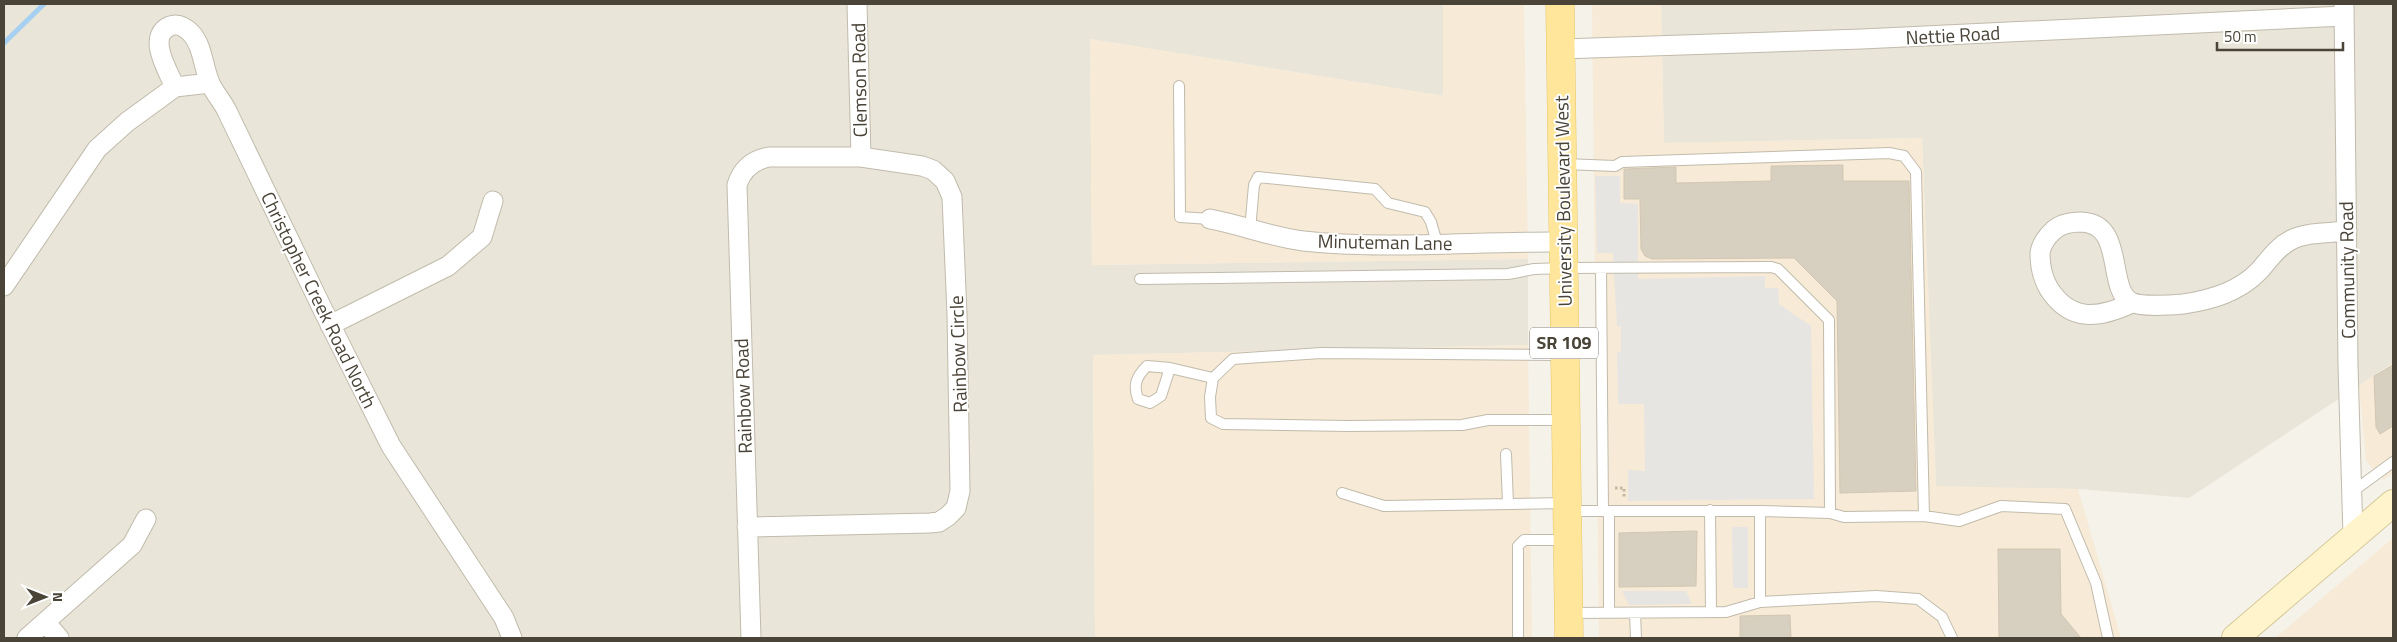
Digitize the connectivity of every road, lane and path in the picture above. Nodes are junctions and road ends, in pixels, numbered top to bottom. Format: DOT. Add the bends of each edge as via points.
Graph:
graph roads {
  1 [pos="857,4"];
  2 [pos="1560,4"];
  3 [pos="2344,10"];
  4 [pos="1561,49"];
  5 [pos="210,82"];
  6 [pos="1179,86"];
  7 [pos="174,87"];
  8 [pos="861,157"];
  9 [pos="756,160"];
  10 [pos="1562,164"];
  11 [pos="493,201"];
  12 [pos="1210,220"];
  13 [pos="1250,230"];
  14 [pos="2347,231"];
  15 [pos="1437,243"];
  16 [pos="1564,255"];
  17 [pos="1601,268"];
  18 [pos="1140,279"];
  19 [pos="4,286"];
  20 [pos="2132,303"];
  21 [pos="330,325"];
  22 [pos="1564,355"];
  23 [pos="1170,368"];
  24 [pos="1213,378"];
  25 [pos="1566,420"];
  26 [pos="1506,454"];
  27 [pos="2393,462"];
  28 [pos="1612,488"];
  29 [pos="2352,492"];
  30 [pos="1342,493"];
  31 [pos="1624,500"];
  32 [pos="2393,503"];
  33 [pos="1508,504"];
  34 [pos="1567,507"];
  35 [pos="1710,510"];
  36 [pos="1606,511"];
  37 [pos="1760,511"];
  38 [pos="1830,513"];
  39 [pos="1924,516"];
  40 [pos="146,520"];
  41 [pos="747,527"];
  42 [pos="2353,536"];
  43 [pos="1567,540"];
  44 [pos="1760,602"];
  45 [pos="1711,612"];
  46 [pos="1610,613"];
  47 [pos="1635,613"];
  48 [pos="45,622"];
  49 [pos="1568,626"];
  50 [pos="27,638"];
  51 [pos="59,638"];
  52 [pos="512,638"];
  53 [pos="750,638"];
  54 [pos="1518,638"];
  55 [pos="1636,638"];
  56 [pos="1952,638"];
  57 [pos="2108,638"];
  58 [pos="2235,638"];
  1 -- 8 [label="street, Clemson Road"];
  2 -- 4 [label="main road, University Boulevard West / SR 109"];
  3 -- 4 [label="street, Nettie Road" via="1862,39"];
  3 -- 14 [label="street, Community Road"];
  4 -- 10 [label="main road, University Boulevard West / SR 109"];
  5 -- 7 [label="street"];
  5 -- 7 [label="street, Christopher Creek Road North" via="192,34 183,26 173,25 164,29 159,47"];
  5 -- 21 [label="street, Christopher Creek Road North"];
  6 -- 12 [label="lane" via="1180,217"];
  7 -- 19 [label="street" via="126,122 97,149"];
  8 -- 9 [label="street, Rainbow Circle" via="769,157"];
  8 -- 41 [label="street, Rainbow Circle" via="933,170 945,181 952,197 960,435 960,491 956,508 944,519 930,523"];
  9 -- 41 [label="street, Rainbow Road" via="740,175 737,185"];
  10 -- 16 [label="main road, University Boulevard West / SR 109"];
  10 -- 39 [label="lane" via="1614,166 1622,162 1889,153 1904,156 1916,172"];
  11 -- 21 [label="street" via="482,237 448,266"];
  12 -- 13 [label="street, Minuteman Lane"];
  13 -- 15 [label="street, Minuteman Lane" via="1312,241"];
  13 -- 15 [label="lane" via="1254,185 1258,177 1375,189 1388,203 1425,212"];
  14 -- 20 [label="street" via="2292,240 2270,256 2257,273 2230,292 2182,304"];
  14 -- 29 [label="street, Community Road"];
  15 -- 16 [label="street, Minuteman Lane"];
  16 -- 17 [label="lane"];
  16 -- 18 [label="lane" via="1534,269 1508,274"];
  16 -- 22 [label="main road, University Boulevard West / SR 109"];
  17 -- 36 [label="lane"];
  17 -- 38 [label="lane" via="1771,267 1778,269 1829,320"];
  20 -- 20 [label="street" via="2124,296 2111,244 2098,227 2090,222 2067,223 2054,229 2046,238 2040,262 2045,282 2056,300 2071,312 2101,315"];
  21 -- 52 [label="street, Christopher Creek Road North" via="391,446 504,618"];
  22 -- 24 [label="lane" via="1321,353 1233,359"];
  22 -- 25 [label="main road, University Boulevard West / SR 109"];
  23 -- 24 [label="lane"];
  24 -- 25 [label="lane" via="1211,418 1223,424 1462,425 1488,420"];
  25 -- 34 [label="main road, University Boulevard West / SR 109"];
  26 -- 33 [label="lane"];
  27 -- 29 [label="lane"];
  28 -- 31 [label="path" via="1624,488"];
  29 -- 42 [label="street, Community Road"];
  30 -- 33 [label="lane" via="1384,506"];
  32 -- 42 [label="main road"];
  33 -- 34 [label="lane"];
  34 -- 36 [label="lane"];
  34 -- 43 [label="main road, University Boulevard West / SR 109"];
  35 -- 36 [label="lane"];
  35 -- 37 [label="lane"];
  35 -- 45 [label="lane"];
  36 -- 46 [label="lane"];
  37 -- 38 [label="lane"];
  37 -- 44 [label="lane"];
  38 -- 39 [label="lane" via="1844,517"];
  39 -- 57 [label="lane" via="1959,521 2001,506 2065,509 2096,583"];
  40 -- 48 [label="street" via="132,545"];
  41 -- 53 [label="street, Rainbow Road"];
  42 -- 58 [label="main road"];
  43 -- 49 [label="main road, University Boulevard West / SR 109"];
  43 -- 54 [label="lane" via="1524,540 1518,546"];
  44 -- 45 [label="lane" via="1726,612"];
  44 -- 56 [label="lane" via="1876,596 1918,599 1942,617"];
  45 -- 47 [label="lane"];
  46 -- 47 [label="lane"];
  46 -- 49 [label="lane"];
  47 -- 55 [label="lane"];
  48 -- 50 [label="street"];
  48 -- 51 [label="street"];
}
